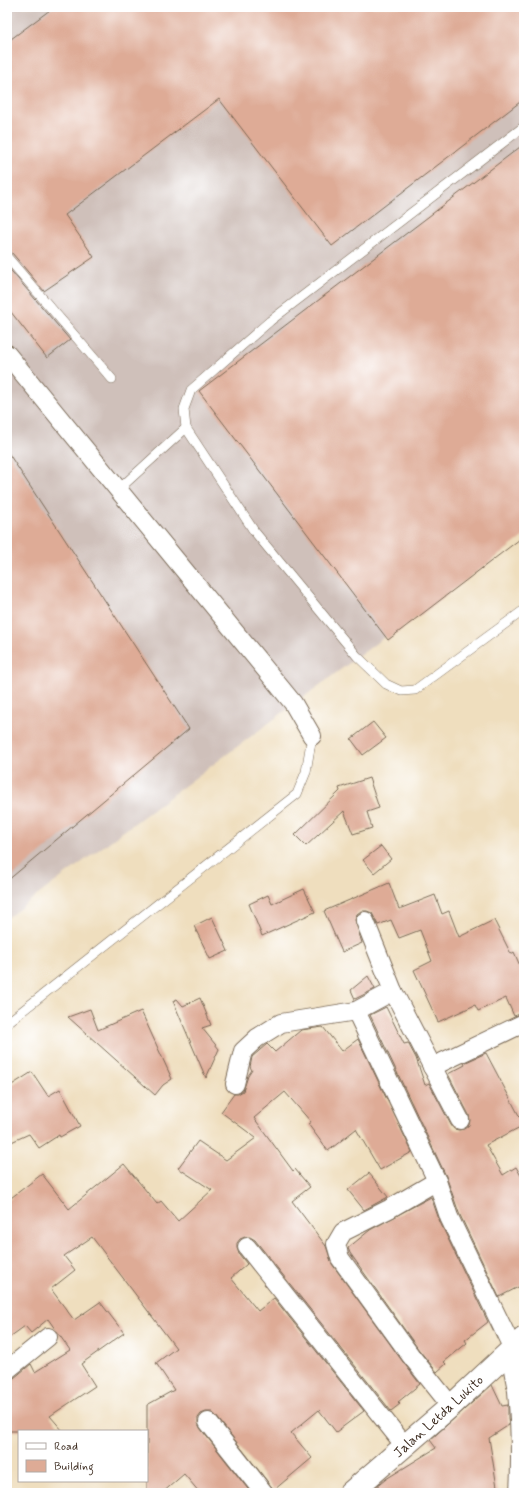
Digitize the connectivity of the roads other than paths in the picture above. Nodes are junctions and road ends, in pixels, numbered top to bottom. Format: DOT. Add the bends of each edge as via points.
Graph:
graph roads {
  1 [pos="522,128"];
  2 [pos="7,257"];
  3 [pos="7,354"];
  4 [pos="112,379"];
  5 [pos="186,428"];
  6 [pos="118,490"];
  7 [pos="524,610"];
  8 [pos="312,736"];
  9 [pos="365,921"];
  10 [pos="393,991"];
  11 [pos="356,1012"];
  12 [pos="7,1023"];
  13 [pos="524,1023"];
  14 [pos="432,1067"];
  15 [pos="235,1084"];
  16 [pos="460,1120"];
  17 [pos="437,1181"];
  18 [pos="247,1247"];
  19 [pos="48,1337"];
  20 [pos="518,1343"];
  21 [pos="7,1370"];
  22 [pos="451,1406"];
  23 [pos="208,1422"];
  24 [pos="405,1446"];
  25 [pos="264,1493"];
  26 [pos="350,1493"];
  27 [pos="519,1493"];
  1 -- 5 [label="lane" via="270,321 191,390 184,409"];
  2 -- 4 [label="lane"];
  3 -- 6 [label="street"];
  5 -- 6 [label="lane"];
  5 -- 7 [label="lane" via="254,531 357,656 386,684 401,691 415,690"];
  6 -- 8 [label="street" via="294,703"];
  8 -- 12 [label="lane" via="306,772 297,794"];
  9 -- 10 [label="street"];
  10 -- 11 [label="street"];
  10 -- 14 [label="street"];
  11 -- 15 [label="street" via="281,1023 257,1038 243,1051"];
  11 -- 17 [label="street"];
  13 -- 14 [label="street"];
  14 -- 16 [label="street"];
  17 -- 20 [label="street" via="449,1217"];
  17 -- 22 [label="street" via="343,1232 336,1244 340,1258 410,1356"];
  18 -- 24 [label="street"];
  19 -- 21 [label="street"];
  20 -- 22 [label="street, Jalan Letda Lukito"];
  20 -- 27 [label="street" via="511,1358 517,1390 521,1453"];
  22 -- 24 [label="street, Jalan Letda Lukito"];
  23 -- 25 [label="street"];
  24 -- 26 [label="street, Jalan Letda Lukito"];
}
